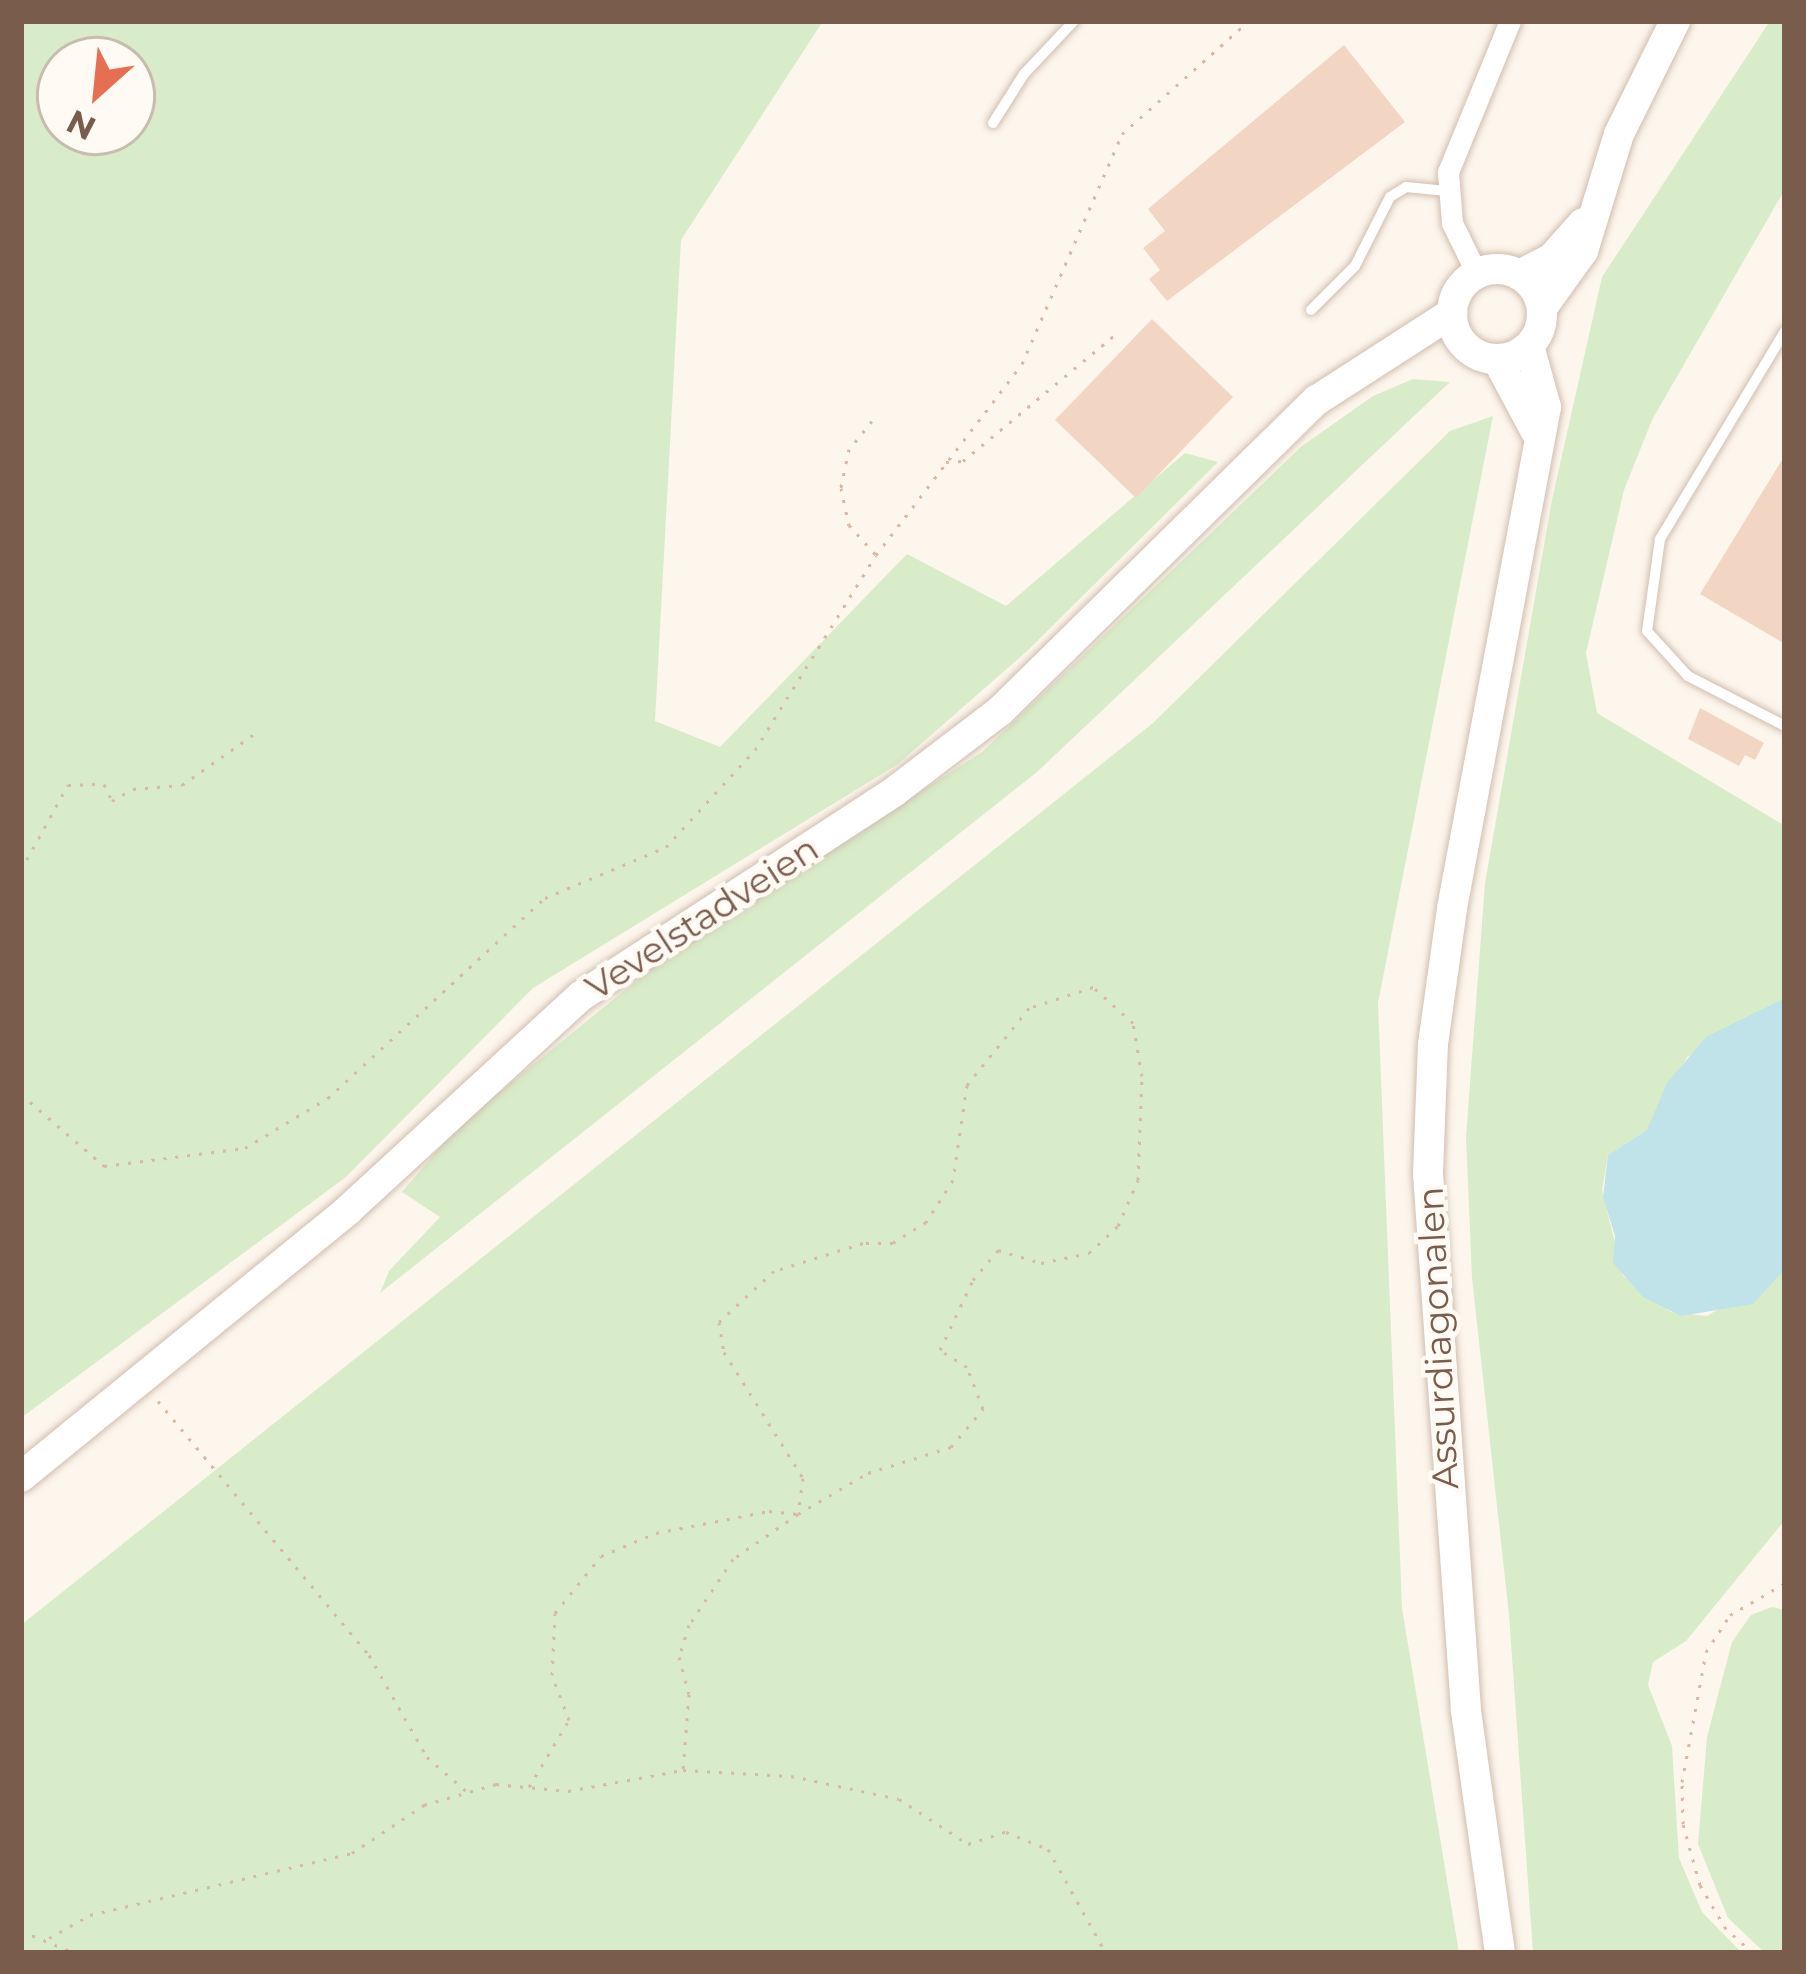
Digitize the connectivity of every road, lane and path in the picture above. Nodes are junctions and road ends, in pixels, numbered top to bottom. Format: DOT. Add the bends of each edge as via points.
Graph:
graph roads {
  1 [pos="1074,21"];
  2 [pos="1249,21"];
  3 [pos="1510,21"];
  4 [pos="1675,21"];
  5 [pos="994,123"];
  6 [pos="1448,191"];
  7 [pos="1591,214"];
  8 [pos="1477,274"];
  9 [pos="1519,275"];
  10 [pos="1542,308"];
  11 [pos="1311,310"];
  12 [pos="1452,313"];
  13 [pos="1785,331"];
  14 [pos="1117,333"];
  15 [pos="1529,346"];
  16 [pos="1484,354"];
  17 [pos="1381,361"];
  18 [pos="872,421"];
  19 [pos="1538,438"];
  20 [pos="944,462"];
  21 [pos="876,555"];
  22 [pos="1785,726"];
  23 [pos="253,735"];
  24 [pos="21,871"];
  25 [pos="21,1094"];
  26 [pos="139,1376"];
  27 [pos="21,1477"];
  28 [pos="797,1514"];
  29 [pos="1785,1583"];
  30 [pos="683,1770"];
  31 [pos="530,1787"];
  32 [pos="467,1792"];
  33 [pos="21,1931"];
  34 [pos="49,1938"];
  35 [pos="75,1953"];
  36 [pos="1106,1953"];
  37 [pos="1500,1953"];
  38 [pos="1753,1953"];
  1 -- 5 [label="lane" via="1024,74"];
  2 -- 20 [label="path" via="1122,134 1035,341"];
  3 -- 6 [label="street" via="1459,139"];
  4 -- 7 [label="main road" via="1630,108"];
  6 -- 8 [label="street" via="1452,223"];
  6 -- 11 [label="lane" via="1406,187 1390,196 1355,266"];
  7 -- 9 [label="main road" via="1558,253"];
  7 -- 10 [label="main road" via="1583,251"];
  8 -- 9 [label="main road"];
  8 -- 12 [label="main road, Vevelstadveien"];
  9 -- 10 [label="main road"];
  10 -- 15 [label="main road"];
  12 -- 16 [label="main road"];
  12 -- 17 [label="main road, Vevelstadveien"];
  13 -- 22 [label="lane" via="1660,539 1647,631 1688,676"];
  14 -- 20 [label="path" via="963,460"];
  15 -- 16 [label="main road, Vevelstadveien"];
  15 -- 19 [label="main road" via="1546,407"];
  16 -- 17 [label="main road, Vevelstadveien"];
  16 -- 19 [label="main road" via="1521,391"];
  17 -- 26 [label="main road, Vevelstadveien" via="1301,414 1000,711 895,791 581,996 348,1210"];
  18 -- 21 [label="path" via="849,449 841,488 849,525"];
  19 -- 37 [label="main road, Assurdiagonalen" via="1482,724 1433,1044 1428,1173 1464,1688"];
  20 -- 21 [label="path"];
  21 -- 25 [label="path" via="755,750 673,841 545,898 291,1125 230,1152 119,1169 85,1156"];
  23 -- 24 [label="path" via="182,784 133,789 112,801 104,784 68,785"];
  26 -- 27 [label="main road, Vevelstadveien"];
  26 -- 32 [label="path" via="369,1655 427,1757"];
  28 -- 28 [label="path" via="803,1478 724,1352 718,1322 774,1271 862,1243 892,1243 926,1222 953,1180 967,1085 1029,1008 1093,987 1133,1023 1142,1076 1138,1180 1118,1226 1089,1253 1040,1264 998,1250 940,1350 967,1367 983,1409 950,1448 868,1473"];
  28 -- 30 [label="path" via="734,1559 689,1624 680,1658 689,1694"];
  28 -- 31 [label="path" via="769,1511 656,1533 601,1556 555,1613 552,1675 568,1720"];
  29 -- 38 [label="path" via="1730,1615 1706,1652 1682,1782 1683,1823 1700,1885 1726,1929"];
  30 -- 31 [label="path" via="568,1791"];
  30 -- 36 [label="path" via="791,1776 899,1799 968,1844 1006,1832 1048,1849"];
  31 -- 32 [label="path"];
  32 -- 34 [label="path" via="424,1805 352,1853 90,1915"];
  33 -- 34 [label="path"];
  34 -- 35 [label="path"];
}
